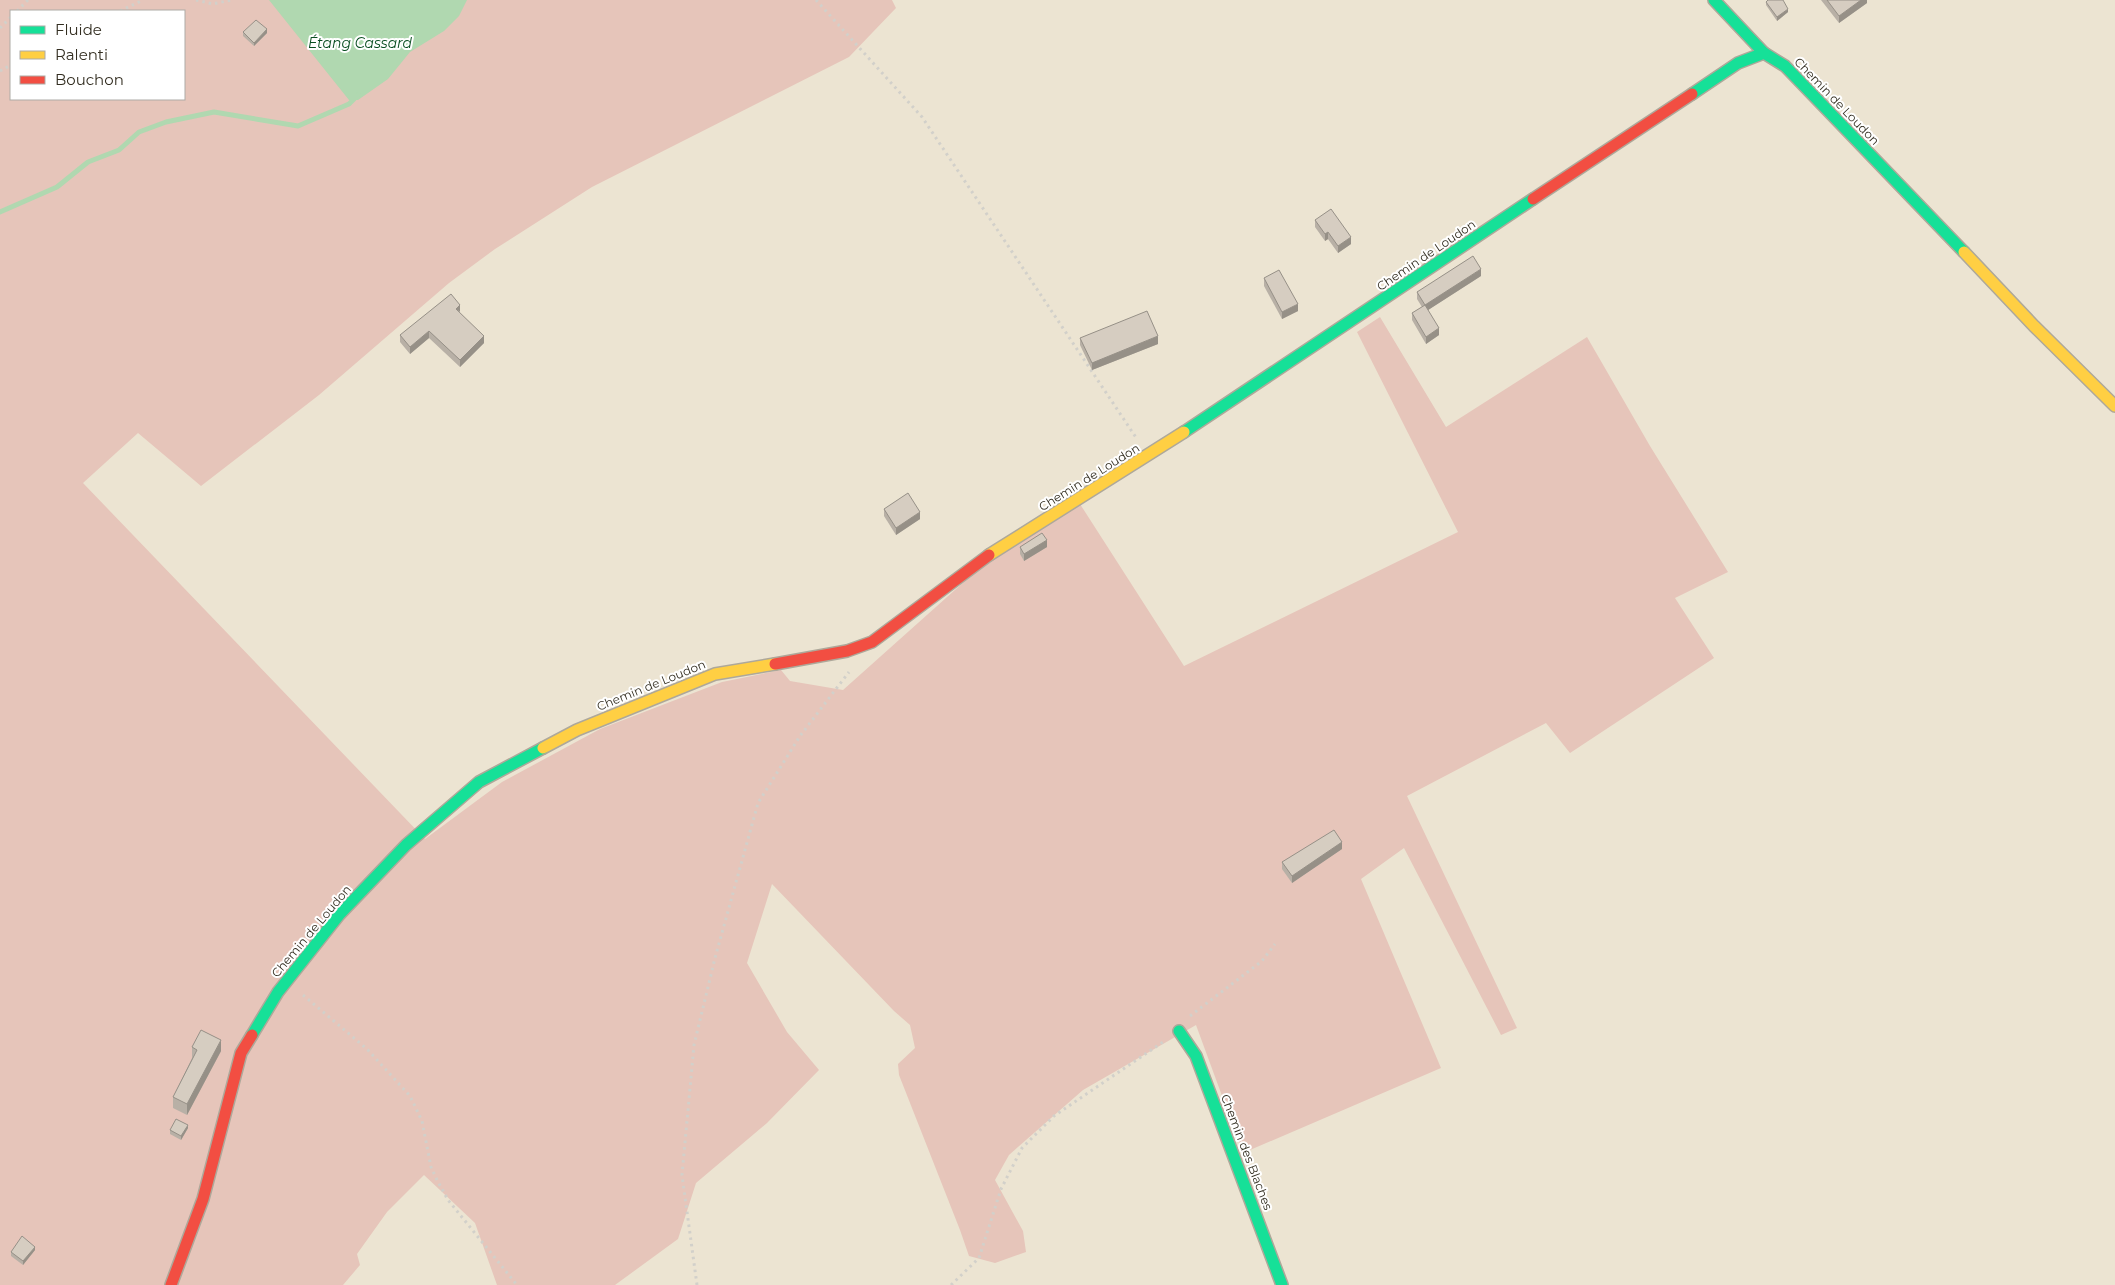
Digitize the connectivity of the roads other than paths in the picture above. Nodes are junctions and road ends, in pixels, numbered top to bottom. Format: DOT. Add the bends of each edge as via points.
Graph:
graph roads {
  1 [pos="1714,0"];
  2 [pos="1764,53"];
  3 [pos="2115,406"];
  4 [pos="1179,1031"];
  5 [pos="170,1285"];
  6 [pos="1282,1285"];
  1 -- 2 [label="street"];
  2 -- 3 [label="street, Chemin de Loudon" via="1784,66"];
  2 -- 5 [label="street, Chemin de Loudon" via="1738,63 1148,456 988,556 872,642 847,651 715,674 577,730 479,782 399,852 339,915 278,992 241,1053 202,1199"];
  4 -- 6 [label="street, Chemin des Blaches" via="1196,1056"];
}
